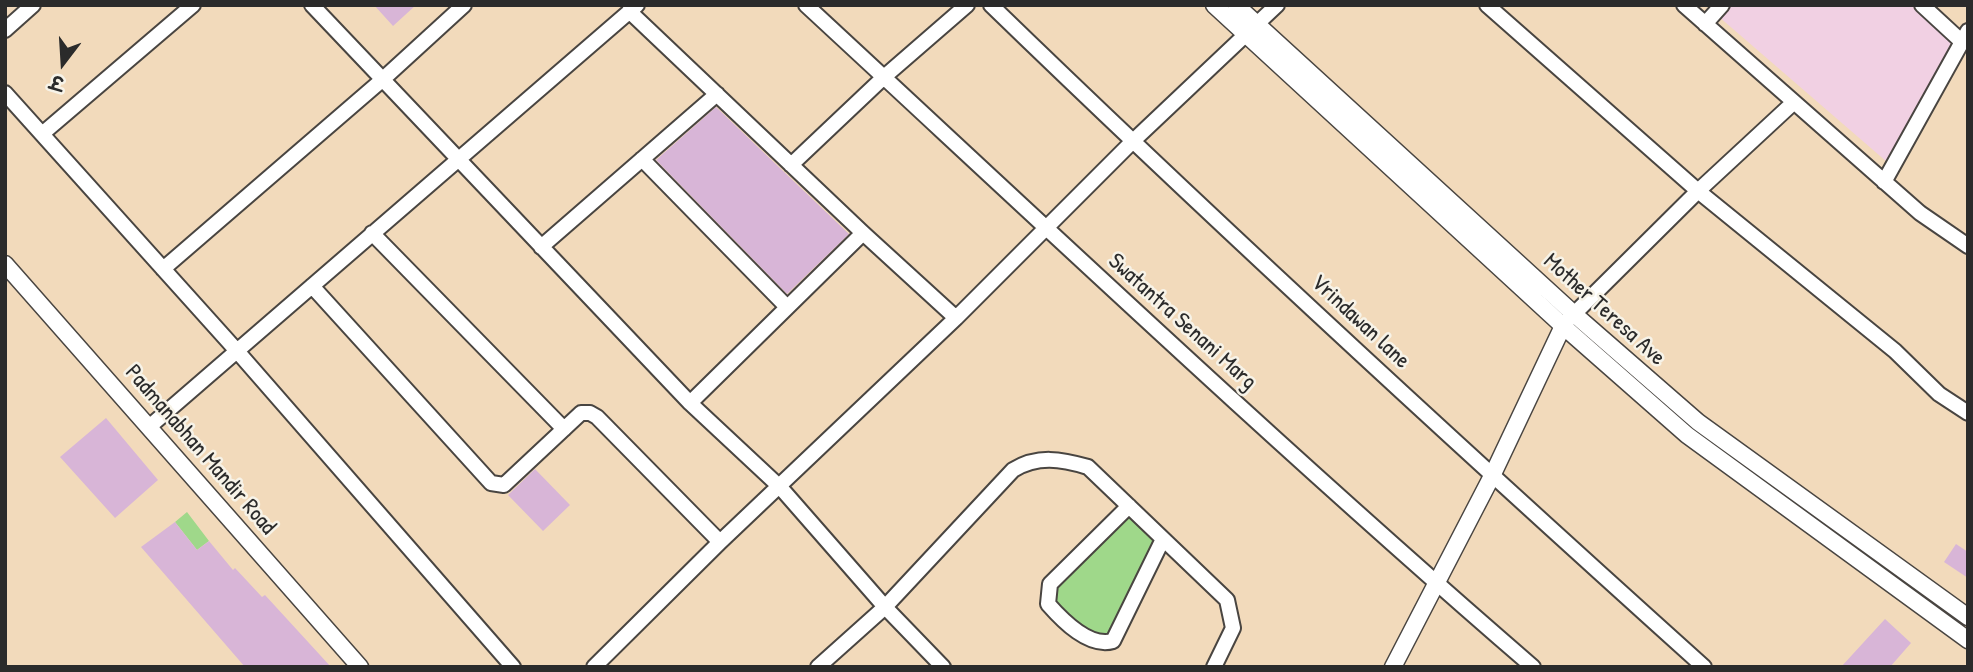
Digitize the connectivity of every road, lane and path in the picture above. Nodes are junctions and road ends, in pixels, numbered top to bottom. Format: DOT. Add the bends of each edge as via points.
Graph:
graph roads {
  1 [pos="33,5"];
  2 [pos="193,5"];
  3 [pos="312,5"];
  4 [pos="464,5"];
  5 [pos="806,5"];
  6 [pos="967,5"];
  7 [pos="991,5"];
  8 [pos="1214,5"];
  9 [pos="1236,5"];
  10 [pos="1277,5"];
  11 [pos="1487,5"];
  12 [pos="1684,5"];
  13 [pos="1722,5"];
  14 [pos="1922,5"];
  15 [pos="633,8"];
  16 [pos="1705,24"];
  17 [pos="1251,29"];
  18 [pos="5,30"];
  19 [pos="1965,36"];
  20 [pos="884,77"];
  21 [pos="382,80"];
  22 [pos="5,93"];
  23 [pos="717,94"];
  24 [pos="1793,103"];
  25 [pos="42,134"];
  26 [pos="1132,142"];
  27 [pos="642,159"];
  28 [pos="458,160"];
  29 [pos="791,165"];
  30 [pos="1884,182"];
  31 [pos="1698,191"];
  32 [pos="1046,230"];
  33 [pos="372,233"];
  34 [pos="863,233"];
  35 [pos="1968,246"];
  36 [pos="541,247"];
  37 [pos="5,264"];
  38 [pos="163,269"];
  39 [pos="312,286"];
  40 [pos="788,307"];
  41 [pos="956,318"];
  42 [pos="1569,320"];
  43 [pos="237,351"];
  44 [pos="690,403"];
  45 [pos="1968,413"];
  46 [pos="149,427"];
  47 [pos="564,429"];
  48 [pos="1492,476"];
  49 [pos="780,487"];
  50 [pos="1129,506"];
  51 [pos="1163,539"];
  52 [pos="720,542"];
  53 [pos="1436,583"];
  54 [pos="885,607"];
  55 [pos="1968,617"];
  56 [pos="1968,640"];
  57 [pos="360,667"];
  58 [pos="513,667"];
  59 [pos="594,667"];
  60 [pos="818,667"];
  61 [pos="943,667"];
  62 [pos="1214,667"];
  63 [pos="1393,667"];
  64 [pos="1533,667"];
  65 [pos="1704,667"];
  1 -- 18 [label="street"];
  2 -- 25 [label="street"];
  3 -- 21 [label="street"];
  4 -- 21 [label="street"];
  5 -- 20 [label="street, Swatantra Senani Marg"];
  6 -- 20 [label="street"];
  7 -- 26 [label="street, Vrindawan lane"];
  8 -- 17 [label="street"];
  9 -- 17 [label="street"];
  10 -- 17 [label="street"];
  11 -- 31 [label="street"];
  12 -- 16 [label="street"];
  13 -- 16 [label="street"];
  14 -- 19 [label="street"];
  15 -- 23 [label="street"];
  15 -- 28 [label="street"];
  16 -- 24 [label="street"];
  17 -- 26 [label="street"];
  17 -- 42 [label="street"];
  19 -- 30 [label="street"];
  20 -- 29 [label="street"];
  20 -- 32 [label="street, Swatantra Senani Marg"];
  21 -- 28 [label="street"];
  21 -- 38 [label="street"];
  22 -- 25 [label="street"];
  23 -- 27 [label="street"];
  23 -- 29 [label="street"];
  24 -- 30 [label="street"];
  24 -- 31 [label="street"];
  25 -- 38 [label="street"];
  26 -- 32 [label="street"];
  26 -- 48 [label="street, Vrindawan lane"];
  27 -- 36 [label="street"];
  27 -- 40 [label="street"];
  28 -- 33 [label="street"];
  28 -- 36 [label="street"];
  29 -- 34 [label="street"];
  30 -- 35 [label="street"];
  31 -- 42 [label="street"];
  31 -- 45 [label="street"];
  32 -- 41 [label="street"];
  32 -- 53 [label="street, Swatantra Senani Marg"];
  33 -- 39 [label="street"];
  33 -- 47 [label="street"];
  34 -- 40 [label="street"];
  34 -- 41 [label="street"];
  36 -- 44 [label="street"];
  37 -- 46 [label="street, Padmanabhan Mandir Road"];
  38 -- 43 [label="street"];
  39 -- 43 [label="street"];
  39 -- 47 [label="street" via="491,483 504,485"];
  40 -- 44 [label="street"];
  41 -- 49 [label="street"];
  42 -- 48 [label="street"];
  42 -- 55 [label="street, Mother Teresa Ave" via="1698,422"];
  42 -- 56 [label="street" via="1687,435"];
  43 -- 46 [label="street"];
  43 -- 58 [label="street"];
  44 -- 49 [label="street"];
  46 -- 57 [label="street, Padmanabhan Mandir Road"];
  47 -- 52 [label="street" via="580,413 597,417"];
  48 -- 53 [label="street"];
  48 -- 65 [label="street, Vrindawan lane"];
  49 -- 52 [label="street"];
  49 -- 54 [label="street"];
  50 -- 51 [label="street"];
  50 -- 51 [label="street" via="1050,584 1048,604 1063,621 1098,643 1113,641"];
  50 -- 54 [label="street" via="1088,467 1064,460 1025,463 1013,470"];
  51 -- 62 [label="street" via="1227,600 1233,628"];
  52 -- 59 [label="street"];
  53 -- 63 [label="street"];
  53 -- 64 [label="street, Swatantra Senani Marg"];
  54 -- 60 [label="street"];
  54 -- 61 [label="street"];
}
